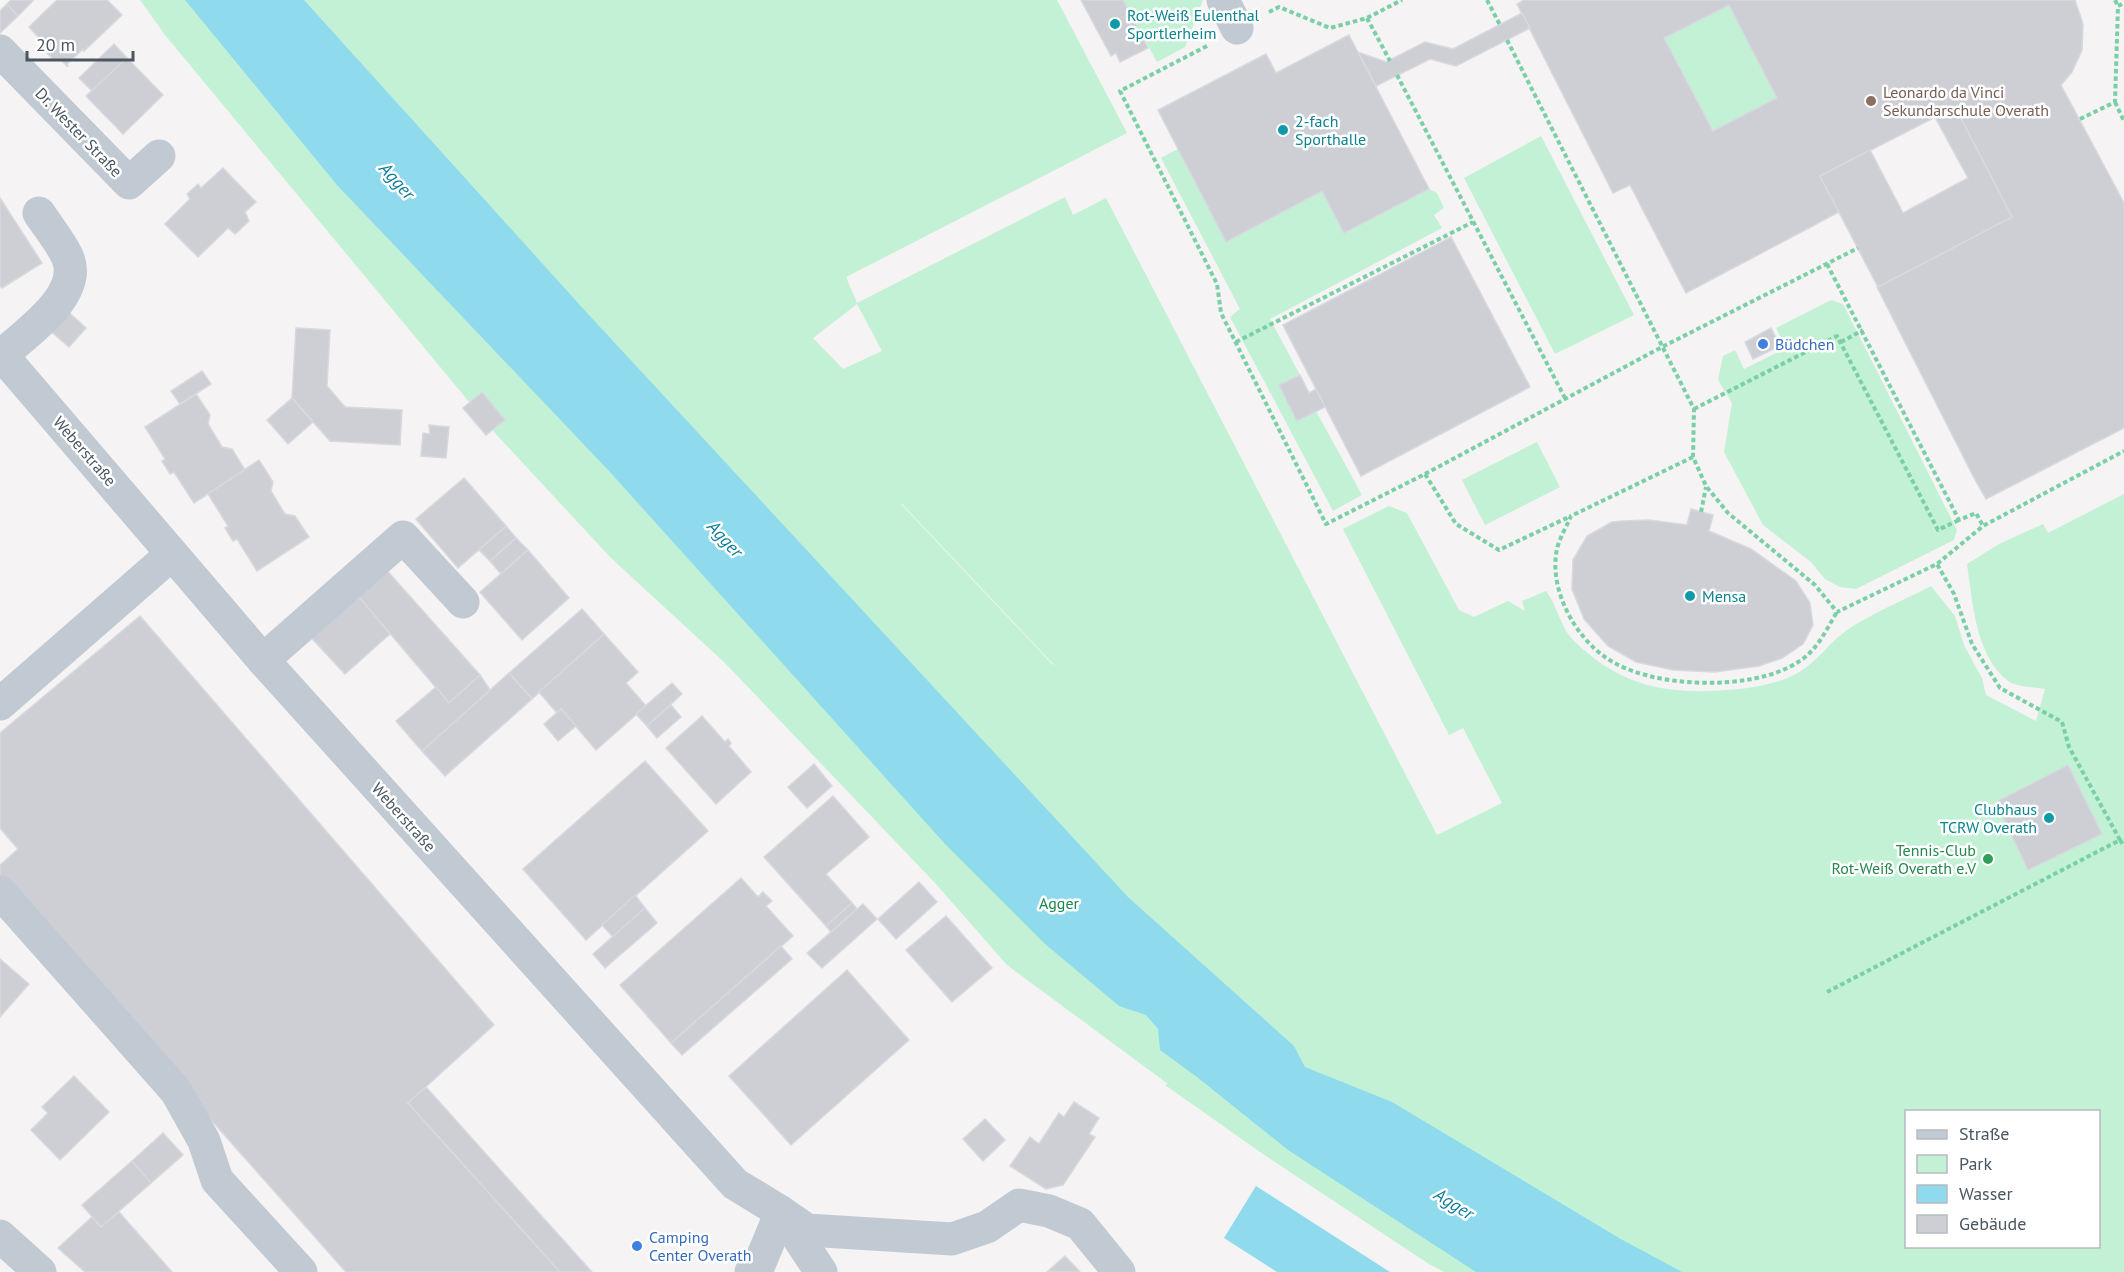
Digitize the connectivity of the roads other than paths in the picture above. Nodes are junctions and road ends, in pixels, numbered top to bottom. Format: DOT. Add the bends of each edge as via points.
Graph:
graph roads {
  1 [pos="1223,0"];
  2 [pos="1238,28"];
  3 [pos="0,51"];
  4 [pos="159,156"];
  5 [pos="39,213"];
  6 [pos="1,354"];
  7 [pos="172,554"];
  8 [pos="463,602"];
  9 [pos="263,660"];
  10 [pos="0,704"];
  11 [pos="0,892"];
  12 [pos="781,1212"];
  13 [pos="0,1236"];
  14 [pos="40,1272"];
  15 [pos="301,1272"];
  16 [pos="751,1272"];
  17 [pos="822,1272"];
  18 [pos="1119,1272"];
  1 -- 2 [label="street"];
  3 -- 4 [label="street, Dr. Wester Straße" via="129,183"];
  5 -- 6 [label="street" via="68,257 71,276 55,307"];
  6 -- 7 [label="street, Weberstraße"];
  7 -- 9 [label="street, Weberstraße"];
  7 -- 10 [label="street"];
  8 -- 9 [label="street" via="403,537"];
  9 -- 12 [label="street, Weberstraße" via="735,1184"];
  11 -- 15 [label="street" via="176,1090 204,1141 217,1180"];
  12 -- 16 [label="street" via="759,1266"];
  12 -- 17 [label="street"];
  12 -- 18 [label="street, Weberstraße" via="807,1230 952,1239 987,1227 1019,1205 1049,1211 1080,1224"];
  13 -- 14 [label="street"];
}
